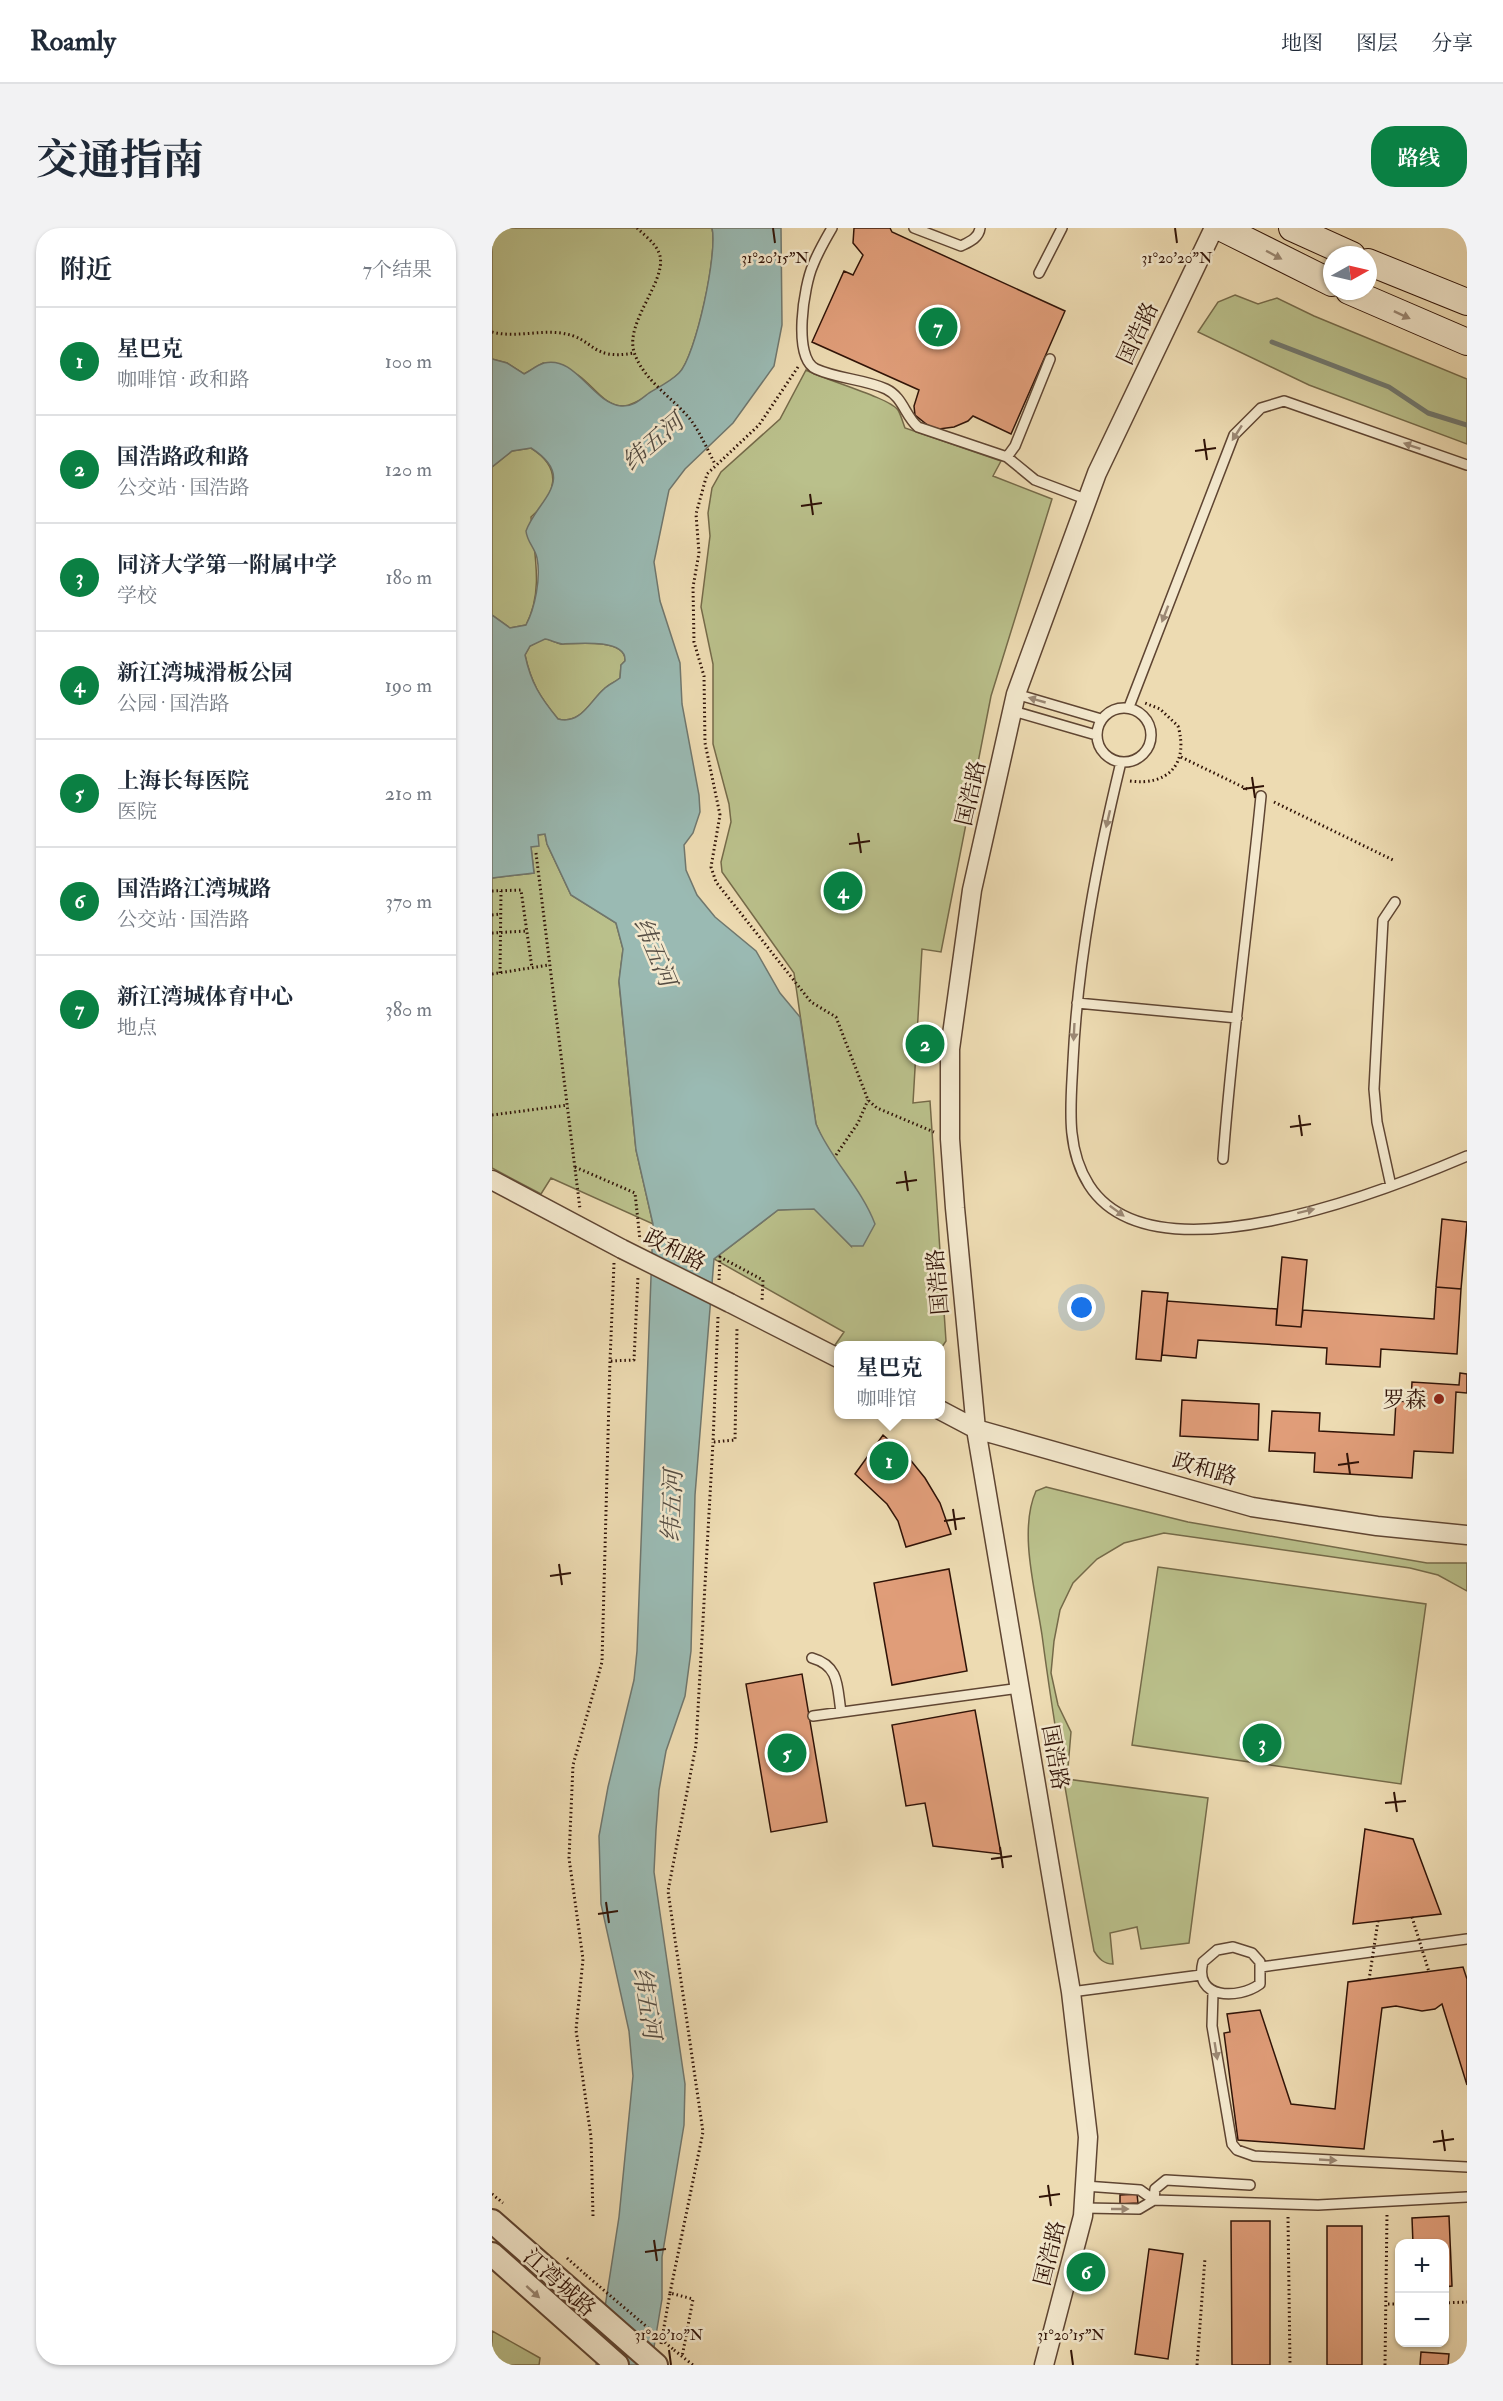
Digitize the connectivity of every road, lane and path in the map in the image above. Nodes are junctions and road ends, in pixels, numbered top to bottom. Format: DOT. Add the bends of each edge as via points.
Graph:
graph roads {
  1 [pos="637,228"];
  2 [pos="832,228"];
  3 [pos="914,228"];
  4 [pos="980,228"];
  5 [pos="1062,228"];
  6 [pos="1214,228"];
  7 [pos="1222,228"];
  8 [pos="1292,228"];
  9 [pos="1332,246"];
  10 [pos="1377,266"];
  11 [pos="1039,273"];
  12 [pos="1323,278"];
  13 [pos="1370,300"];
  14 [pos="1467,302"];
  15 [pos="492,332"];
  16 [pos="1467,342"];
  17 [pos="634,353"];
  18 [pos="804,358"];
  19 [pos="1050,359"];
  20 [pos="1007,457"];
  21 [pos="715,464"];
  22 [pos="1467,465"];
  23 [pos="1088,500"];
  24 [pos="1015,702"];
  25 [pos="1130,703"];
  26 [pos="1101,718"];
  27 [pos="1096,735"];
  28 [pos="1181,756"];
  29 [pos="1121,762"];
  30 [pos="1118,777"];
  31 [pos="1261,796"];
  32 [pos="536,853"];
  33 [pos="1395,861"];
  34 [pos="492,891"];
  35 [pos="501,891"];
  36 [pos="1395,902"];
  37 [pos="501,914"];
  38 [pos="492,915"];
  39 [pos="526,931"];
  40 [pos="492,933"];
  41 [pos="501,933"];
  42 [pos="549,965"];
  43 [pos="532,968"];
  44 [pos="500,973"];
  45 [pos="492,974"];
  46 [pos="1077,1003"];
  47 [pos="1237,1018"];
  48 [pos="868,1100"];
  49 [pos="568,1105"];
  50 [pos="492,1115"];
  51 [pos="950,1139"];
  52 [pos="836,1155"];
  53 [pos="1467,1156"];
  54 [pos="1223,1160"];
  55 [pos="575,1167"];
  56 [pos="492,1180"];
  57 [pos="1391,1186"];
  58 [pos="574,1224"];
  59 [pos="626,1248"];
  60 [pos="638,1272"];
  61 [pos="719,1281"];
  62 [pos="728,1308"];
  63 [pos="761,1319"];
  64 [pos="834,1356"];
  65 [pos="610,1361"];
  66 [pos="945,1413"];
  67 [pos="976,1429"];
  68 [pos="713,1442"];
  69 [pos="1467,1535"];
  70 [pos="812,1658"];
  71 [pos="1020,1688"];
  72 [pos="841,1712"];
  73 [pos="813,1716"];
  74 [pos="1412,1917"];
  75 [pos="1378,1921"];
  76 [pos="1467,1939"];
  77 [pos="1261,1967"];
  78 [pos="1429,1972"];
  79 [pos="1201,1975"];
  80 [pos="1369,1980"];
  81 [pos="1071,1992"];
  82 [pos="1213,1993"];
  83 [pos="1467,2167"];
  84 [pos="1250,2185"];
  85 [pos="1085,2186"];
  86 [pos="1155,2189"];
  87 [pos="1140,2190"];
  88 [pos="1467,2197"];
  89 [pos="1154,2200"];
  90 [pos="1387,2203"];
  91 [pos="1288,2204"];
  92 [pos="1084,2208"];
  93 [pos="593,2216"];
  94 [pos="492,2221"];
  95 [pos="492,2254"];
  96 [pos="1205,2258"];
  97 [pos="586,2275"];
  98 [pos="670,2293"];
  99 [pos="1467,2302"];
  100 [pos="1449,2303"];
  101 [pos="1388,2304"];
  102 [pos="1395,2304"];
  103 [pos="682,2357"];
  104 [pos="658,2360"];
  105 [pos="617,2365"];
  106 [pos="693,2365"];
  107 [pos="1044,2365"];
  108 [pos="1197,2365"];
  109 [pos="1290,2365"];
  110 [pos="1385,2365"];
  1 -- 17 [label="path" via="655,244 660,263 639,318"];
  2 -- 18 [label="lane" via="812,266 805,296"];
  3 -- 4 [label="lane" via="961,246 980,233"];
  5 -- 11 [label="lane"];
  6 -- 23 [label="street, 国浩路"];
  7 -- 12 [label="main road, one-way"];
  8 -- 9 [label="main road"];
  10 -- 14 [label="main road"];
  13 -- 16 [label="main road, one-way"];
  15 -- 17 [label="path" via="507,336 561,333 600,353"];
  17 -- 21 [label="path" via="645,372 691,420"];
  18 -- 20 [label="lane" via="814,368 887,390 902,403 910,421 918,427"];
  18 -- 21 [label="path" via="759,424"];
  19 -- 20 [label="lane"];
  20 -- 23 [label="lane" via="1035,480"];
  21 -- 48 [label="path" via="707,474 696,514 699,553 693,587 694,642 706,699 705,743 720,814 711,867 716,882 810,1002 836,1017"];
  22 -- 25 [label="lane, one-way" via="1284,401 1261,408 1234,435"];
  23 -- 24 [label="street, 国浩路"];
  26 -- 24 [label="lane, one-way"];
  24 -- 27 [label="lane"];
  24 -- 51 [label="street, 国浩路" via="972,890 950,1049"];
  25 -- 26 [label="lane"];
  25 -- 28 [label="path" via="1160,709 1171,717 1181,735"];
  25 -- 29 [label="lane" via="1145,720 1149,745 1137,759"];
  26 -- 27 [label="lane"];
  27 -- 29 [label="lane" via="1105,754"];
  28 -- 30 [label="path" via="1170,773 1157,780 1142,783"];
  28 -- 31 [label="path"];
  29 -- 30 [label="lane"];
  30 -- 46 [label="lane, one-way" via="1088,915"];
  31 -- 33 [label="path"];
  31 -- 47 [label="lane"];
  32 -- 42 [label="path"];
  34 -- 35 [label="path"];
  35 -- 37 [label="path"];
  35 -- 39 [label="path" via="520,890"];
  36 -- 57 [label="lane" via="1383,920 1374,1089"];
  37 -- 38 [label="path"];
  37 -- 41 [label="path"];
  39 -- 41 [label="path"];
  39 -- 43 [label="path"];
  40 -- 41 [label="path"];
  41 -- 44 [label="path"];
  42 -- 43 [label="path"];
  42 -- 49 [label="path"];
  43 -- 44 [label="path"];
  44 -- 45 [label="path"];
  46 -- 47 [label="lane"];
  46 -- 57 [label="lane, one-way" via="1073,1145 1090,1187 1122,1214 1154,1227 1224,1229 1358,1198"];
  47 -- 54 [label="lane"];
  48 -- 51 [label="path" via="877,1108"];
  48 -- 52 [label="path"];
  49 -- 50 [label="path"];
  49 -- 55 [label="path"];
  51 -- 67 [label="street, 国浩路"];
  53 -- 57 [label="lane"];
  55 -- 58 [label="path" via="581,1202"];
  55 -- 59 [label="path" via="635,1193"];
  56 -- 58 [label="street, 政和路"];
  58 -- 59 [label="street, 政和路"];
  59 -- 62 [label="street, 政和路, bridge"];
  59 -- 65 [label="path"];
  60 -- 65 [label="path" via="634,1360"];
  61 -- 63 [label="path" via="720,1257 764,1280"];
  62 -- 63 [label="street, 政和路"];
  62 -- 68 [label="path"];
  62 -- 68 [label="path" via="735,1440"];
  63 -- 64 [label="street, 政和路"];
  65 -- 93 [label="path" via="602,1662 573,1765 569,1858 583,1959 576,2030 591,2137"];
  66 -- 67 [label="street, 政和路"];
  67 -- 69 [label="street, 政和路" via="1252,1507"];
  67 -- 71 [label="street, 国浩路"];
  68 -- 98 [label="path" via="696,1745 668,1891 703,2132"];
  70 -- 72 [label="lane" via="830,1666"];
  71 -- 72 [label="lane"];
  71 -- 81 [label="street, 国浩路"];
  72 -- 73 [label="lane"];
  74 -- 78 [label="path, bridge"];
  75 -- 80 [label="path, bridge"];
  76 -- 77 [label="lane"];
  77 -- 79 [label="lane" via="1252,1953 1225,1947 1203,1962"];
  77 -- 82 [label="lane" via="1260,1984 1252,1989 1224,1995"];
  79 -- 81 [label="lane"];
  79 -- 82 [label="lane"];
  81 -- 85 [label="street, 国浩路" via="1088,2138"];
  82 -- 83 [label="lane, one-way" via="1212,2026 1232,2144 1237,2150 1254,2156"];
  84 -- 86 [label="lane" via="1166,2180"];
  85 -- 87 [label="lane"];
  85 -- 92 [label="street, 国浩路"];
  86 -- 87 [label="lane"];
  86 -- 89 [label="lane"];
  87 -- 89 [label="lane"];
  88 -- 90 [label="lane"];
  89 -- 91 [label="lane"];
  92 -- 89 [label="lane, one-way" via="1139,2209"];
  90 -- 91 [label="lane"];
  90 -- 101 [label="path"];
  91 -- 109 [label="path"];
  92 -- 107 [label="street, 国浩路"];
  94 -- 104 [label="street, 江湾城路" via="577,2297"];
  95 -- 105 [label="street, 江湾城路, one-way"];
  96 -- 108 [label="path"];
  97 -- 103 [label="path, bridge"];
  98 -- 103 [label="path" via="693,2299"];
  98 -- 104 [label="path"];
  99 -- 100 [label="path"];
  101 -- 102 [label="path"];
  101 -- 110 [label="path"];
  103 -- 106 [label="path"];
}
